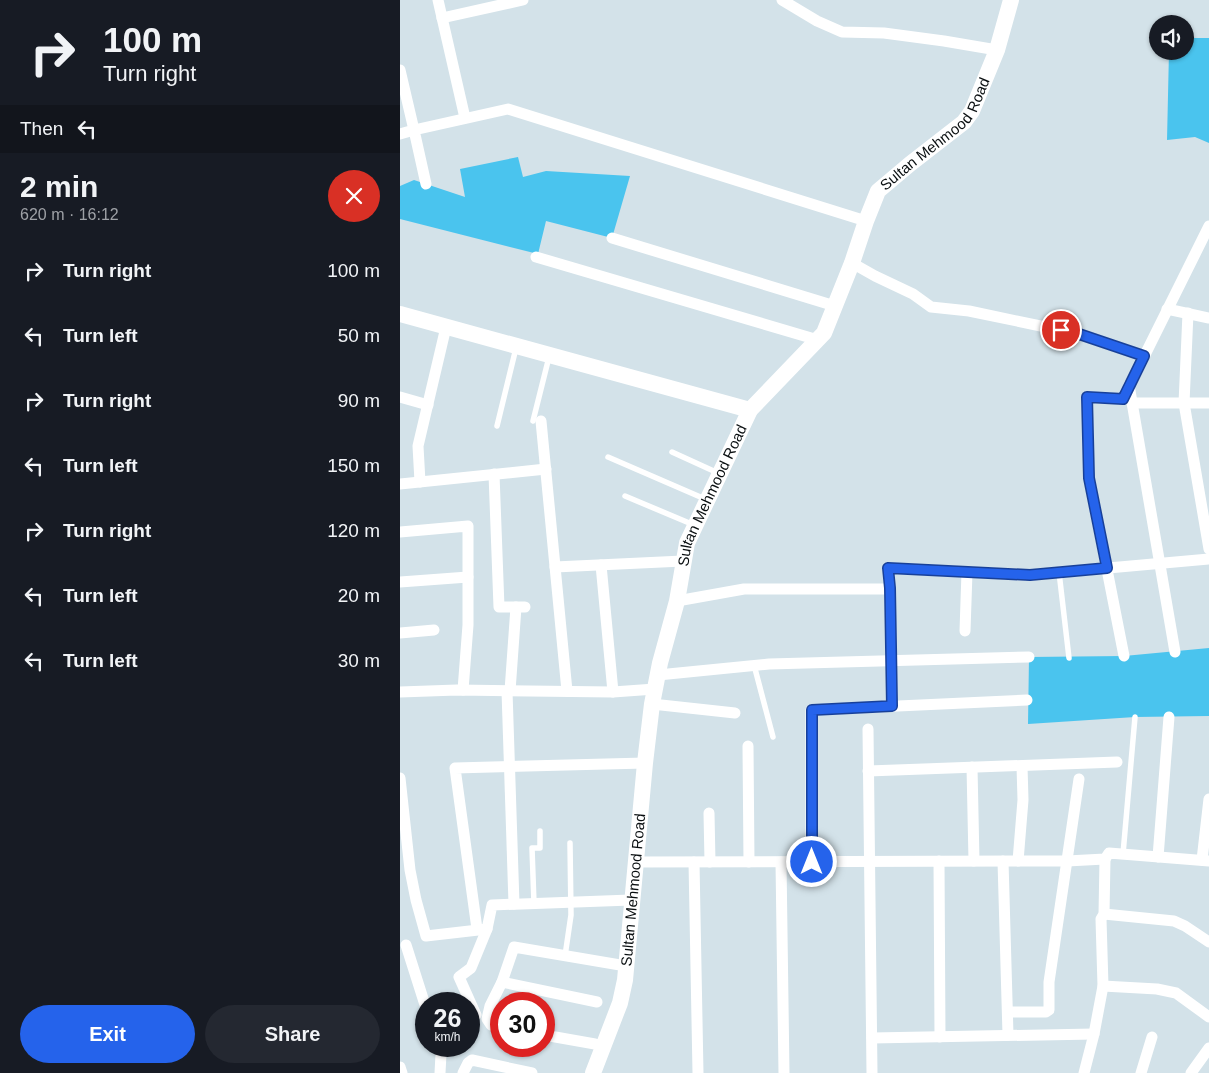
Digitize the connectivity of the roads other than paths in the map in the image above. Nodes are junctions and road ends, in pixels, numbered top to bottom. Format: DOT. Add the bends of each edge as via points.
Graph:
graph roads {
  1 [pos="438,0"];
  2 [pos="523,0"];
  3 [pos="782,0"];
  4 [pos="1011,0"];
  5 [pos="442,18"];
  6 [pos="997,50"];
  7 [pos="400,70"];
  8 [pos="401,83"];
  9 [pos="466,118"];
  10 [pos="414,130"];
  11 [pos="400,134"];
  12 [pos="426,184"];
  13 [pos="866,221"];
  14 [pos="1209,226"];
  15 [pos="612,238"];
  16 [pos="536,257"];
  17 [pos="852,263"];
  18 [pos="834,306"];
  19 [pos="1167,309"];
  20 [pos="1188,313"];
  21 [pos="400,314"];
  22 [pos="1209,318"];
  23 [pos="446,327"];
  24 [pos="818,340"];
  25 [pos="517,346"];
  26 [pos="549,355"];
  27 [pos="1144,356"];
  28 [pos="1129,385"];
  29 [pos="400,397"];
  30 [pos="1132,403"];
  31 [pos="1184,403"];
  32 [pos="1209,403"];
  33 [pos="428,405"];
  34 [pos="750,410"];
  35 [pos="537,421"];
  36 [pos="497,426"];
  37 [pos="672,452"];
  38 [pos="608,457"];
  39 [pos="546,470"];
  40 [pos="494,474"];
  41 [pos="720,474"];
  42 [pos="420,482"];
  43 [pos="400,484"];
  44 [pos="625,496"];
  45 [pos="707,500"];
  46 [pos="695,525"];
  47 [pos="400,532"];
  48 [pos="1209,549"];
  49 [pos="1209,559"];
  50 [pos="683,561"];
  51 [pos="1160,563"];
  52 [pos="601,565"];
  53 [pos="555,567"];
  54 [pos="1107,568"];
  55 [pos="967,572"];
  56 [pos="1060,572"];
  57 [pos="468,577"];
  58 [pos="400,582"];
  59 [pos="890,588"];
  60 [pos="677,601"];
  61 [pos="434,630"];
  62 [pos="965,631"];
  63 [pos="400,633"];
  64 [pos="1175,652"];
  65 [pos="1124,656"];
  66 [pos="1029,657"];
  67 [pos="1069,658"];
  68 [pos="891,661"];
  69 [pos="754,665"];
  70 [pos="463,690"];
  71 [pos="655,690"];
  72 [pos="509,691"];
  73 [pos="567,691"];
  74 [pos="400,692"];
  75 [pos="614,692"];
  76 [pos="1027,700"];
  77 [pos="892,706"];
  78 [pos="735,713"];
  79 [pos="1135,717"];
  80 [pos="1168,717"];
  81 [pos="868,729"];
  82 [pos="772,736"];
  83 [pos="748,746"];
  84 [pos="1116,762"];
  85 [pos="644,763"];
  86 [pos="1022,766"];
  87 [pos="510,767"];
  88 [pos="972,767"];
  89 [pos="868,771"];
  90 [pos="400,778"];
  91 [pos="1079,779"];
  92 [pos="401,794"];
  93 [pos="1209,800"];
  94 [pos="709,813"];
  95 [pos="540,831"];
  96 [pos="570,843"];
  97 [pos="1123,854"];
  98 [pos="1158,857"];
  99 [pos="1105,859"];
  100 [pos="869,861"];
  101 [pos="939,861"];
  102 [pos="974,861"];
  103 [pos="1003,861"];
  104 [pos="1018,861"];
  105 [pos="1067,861"];
  106 [pos="1206,861"];
  107 [pos="636,862"];
  108 [pos="694,862"];
  109 [pos="710,862"];
  110 [pos="749,862"];
  111 [pos="781,862"];
  112 [pos="812,862"];
  113 [pos="631,900"];
  114 [pos="571,902"];
  115 [pos="514,904"];
  116 [pos="534,904"];
  117 [pos="1104,914"];
  118 [pos="482,929"];
  119 [pos="426,936"];
  120 [pos="1209,942"];
  121 [pos="403,946"];
  122 [pos="565,956"];
  123 [pos="626,966"];
  124 [pos="502,982"];
  125 [pos="1103,986"];
  126 [pos="420,992"];
  127 [pos="466,992"];
  128 [pos="497,992"];
  129 [pos="597,1002"];
  130 [pos="490,1006"];
  131 [pos="1008,1012"];
  132 [pos="1209,1017"];
  133 [pos="490,1024"];
  134 [pos="1094,1034"];
  135 [pos="1008,1035"];
  136 [pos="555,1037"];
  137 [pos="940,1037"];
  138 [pos="1152,1037"];
  139 [pos="872,1038"];
  140 [pos="595,1044"];
  141 [pos="1209,1048"];
  142 [pos="441,1057"];
  143 [pos="400,1067"];
  144 [pos="402,1073"];
  145 [pos="440,1073"];
  146 [pos="463,1073"];
  147 [pos="532,1073"];
  148 [pos="593,1073"];
  149 [pos="698,1073"];
  150 [pos="784,1073"];
  151 [pos="872,1073"];
  152 [pos="1084,1073"];
  153 [pos="1141,1073"];
  154 [pos="1191,1073"];
  1 -- 5 [label="street"];
  2 -- 5 [label="street"];
  3 -- 6 [label="street" via="842,32 884,33"];
  4 -- 6 [label="street, Sultan Mehmood Road"];
  5 -- 9 [label="street"];
  6 -- 13 [label="street, Sultan Mehmood Road" via="972,111 964,122 878,191"];
  7 -- 8 [label="street"];
  8 -- 10 [label="street"];
  9 -- 10 [label="street"];
  9 -- 13 [label="street" via="508,109"];
  10 -- 11 [label="street"];
  10 -- 12 [label="street"];
  13 -- 17 [label="street, Sultan Mehmood Road"];
  14 -- 19 [label="street"];
  15 -- 18 [label="street"];
  16 -- 24 [label="street"];
  17 -- 18 [label="street, Sultan Mehmood Road"];
  17 -- 27 [label="street" via="913,294 931,307 969,311 1079,334"];
  18 -- 24 [label="street, Sultan Mehmood Road"];
  19 -- 20 [label="street"];
  19 -- 27 [label="street"];
  20 -- 22 [label="street"];
  20 -- 31 [label="street"];
  21 -- 23 [label="street"];
  23 -- 25 [label="street"];
  23 -- 33 [label="street"];
  24 -- 34 [label="street, Sultan Mehmood Road"];
  25 -- 26 [label="street"];
  25 -- 36 [label="lane"];
  26 -- 34 [label="street"];
  26 -- 35 [label="lane"];
  27 -- 28 [label="street"];
  28 -- 30 [label="street"];
  28 -- 54 [label="street" via="1123,399 1087,397 1089,478"];
  29 -- 33 [label="street"];
  30 -- 31 [label="street"];
  30 -- 51 [label="street"];
  31 -- 32 [label="street"];
  31 -- 48 [label="street"];
  33 -- 42 [label="street" via="418,446"];
  34 -- 41 [label="street, Sultan Mehmood Road"];
  35 -- 39 [label="street"];
  37 -- 41 [label="lane"];
  38 -- 45 [label="lane"];
  39 -- 40 [label="street"];
  39 -- 53 [label="street"];
  40 -- 42 [label="street"];
  40 -- 72 [label="street" via="499,607 520,607"];
  41 -- 45 [label="street, Sultan Mehmood Road"];
  42 -- 43 [label="street"];
  44 -- 46 [label="lane"];
  45 -- 46 [label="street, Sultan Mehmood Road"];
  46 -- 50 [label="street, Sultan Mehmood Road"];
  47 -- 57 [label="street" via="468,526"];
  49 -- 51 [label="street"];
  50 -- 52 [label="street"];
  50 -- 60 [label="street, Sultan Mehmood Road"];
  51 -- 54 [label="street"];
  51 -- 64 [label="street"];
  52 -- 53 [label="street"];
  52 -- 75 [label="street"];
  53 -- 73 [label="street"];
  54 -- 56 [label="street"];
  54 -- 65 [label="street"];
  55 -- 56 [label="street" via="1030,575"];
  55 -- 59 [label="street" via="888,568"];
  55 -- 62 [label="street"];
  56 -- 67 [label="lane"];
  57 -- 58 [label="street"];
  57 -- 70 [label="street"];
  59 -- 60 [label="street" via="744,589"];
  59 -- 68 [label="street"];
  60 -- 71 [label="street, Sultan Mehmood Road"];
  61 -- 63 [label="street"];
  66 -- 68 [label="street"];
  68 -- 69 [label="street"];
  68 -- 77 [label="street"];
  69 -- 71 [label="street"];
  69 -- 82 [label="lane"];
  70 -- 72 [label="street"];
  70 -- 74 [label="street"];
  71 -- 75 [label="street"];
  71 -- 78 [label="street"];
  71 -- 85 [label="street, Sultan Mehmood Road"];
  72 -- 73 [label="street"];
  72 -- 87 [label="street"];
  73 -- 75 [label="street"];
  76 -- 77 [label="street"];
  77 -- 112 [label="street" via="812,710"];
  79 -- 97 [label="lane"];
  80 -- 98 [label="street"];
  81 -- 89 [label="street"];
  83 -- 110 [label="street"];
  84 -- 86 [label="street"];
  85 -- 87 [label="street"];
  85 -- 107 [label="street, Sultan Mehmood Road"];
  86 -- 88 [label="street"];
  86 -- 104 [label="street"];
  87 -- 115 [label="street"];
  87 -- 118 [label="street" via="455,768"];
  88 -- 89 [label="street"];
  88 -- 102 [label="street"];
  89 -- 100 [label="street"];
  90 -- 92 [label="street"];
  91 -- 105 [label="street"];
  92 -- 119 [label="street" via="410,870"];
  93 -- 106 [label="street"];
  94 -- 109 [label="street"];
  95 -- 116 [label="lane" via="540,848 532,848"];
  96 -- 114 [label="lane"];
  97 -- 98 [label="street"];
  97 -- 99 [label="street" via="1109,853"];
  98 -- 106 [label="street"];
  99 -- 105 [label="street"];
  99 -- 117 [label="street"];
  100 -- 101 [label="street"];
  100 -- 112 [label="street"];
  100 -- 139 [label="street"];
  101 -- 102 [label="street"];
  101 -- 137 [label="street"];
  102 -- 103 [label="street"];
  103 -- 104 [label="street"];
  103 -- 131 [label="street"];
  104 -- 105 [label="street"];
  105 -- 131 [label="street" via="1049,982 1049,1010"];
  107 -- 108 [label="street"];
  107 -- 113 [label="street, Sultan Mehmood Road"];
  108 -- 109 [label="street"];
  108 -- 149 [label="street"];
  109 -- 110 [label="street"];
  110 -- 111 [label="street"];
  111 -- 112 [label="street"];
  111 -- 150 [label="street"];
  113 -- 114 [label="street"];
  113 -- 123 [label="street, Sultan Mehmood Road"];
  114 -- 116 [label="street"];
  114 -- 122 [label="lane"];
  115 -- 116 [label="street"];
  115 -- 118 [label="street" via="492,905"];
  117 -- 120 [label="street" via="1174,921"];
  117 -- 125 [label="street" via="1101,918"];
  118 -- 119 [label="street"];
  118 -- 127 [label="street" via="471,968 459,977"];
  119 -- 121 [label="street"];
  121 -- 126 [label="street"];
  122 -- 123 [label="street"];
  122 -- 124 [label="street" via="514,947"];
  123 -- 148 [label="street, Sultan Mehmood Road" via="620,1003"];
  124 -- 128 [label="street"];
  124 -- 129 [label="street"];
  125 -- 132 [label="street" via="1176,993"];
  125 -- 134 [label="street"];
  130 -- 133 [label="street" via="486,1019"];
  131 -- 135 [label="street"];
  134 -- 135 [label="street"];
  134 -- 152 [label="street"];
  135 -- 137 [label="street"];
  136 -- 140 [label="street"];
  137 -- 139 [label="street"];
  138 -- 153 [label="street"];
  139 -- 151 [label="street"];
  141 -- 154 [label="street"];
  142 -- 145 [label="street"];
  143 -- 144 [label="street"];
  146 -- 147 [label="street" via="472,1060"];
}
